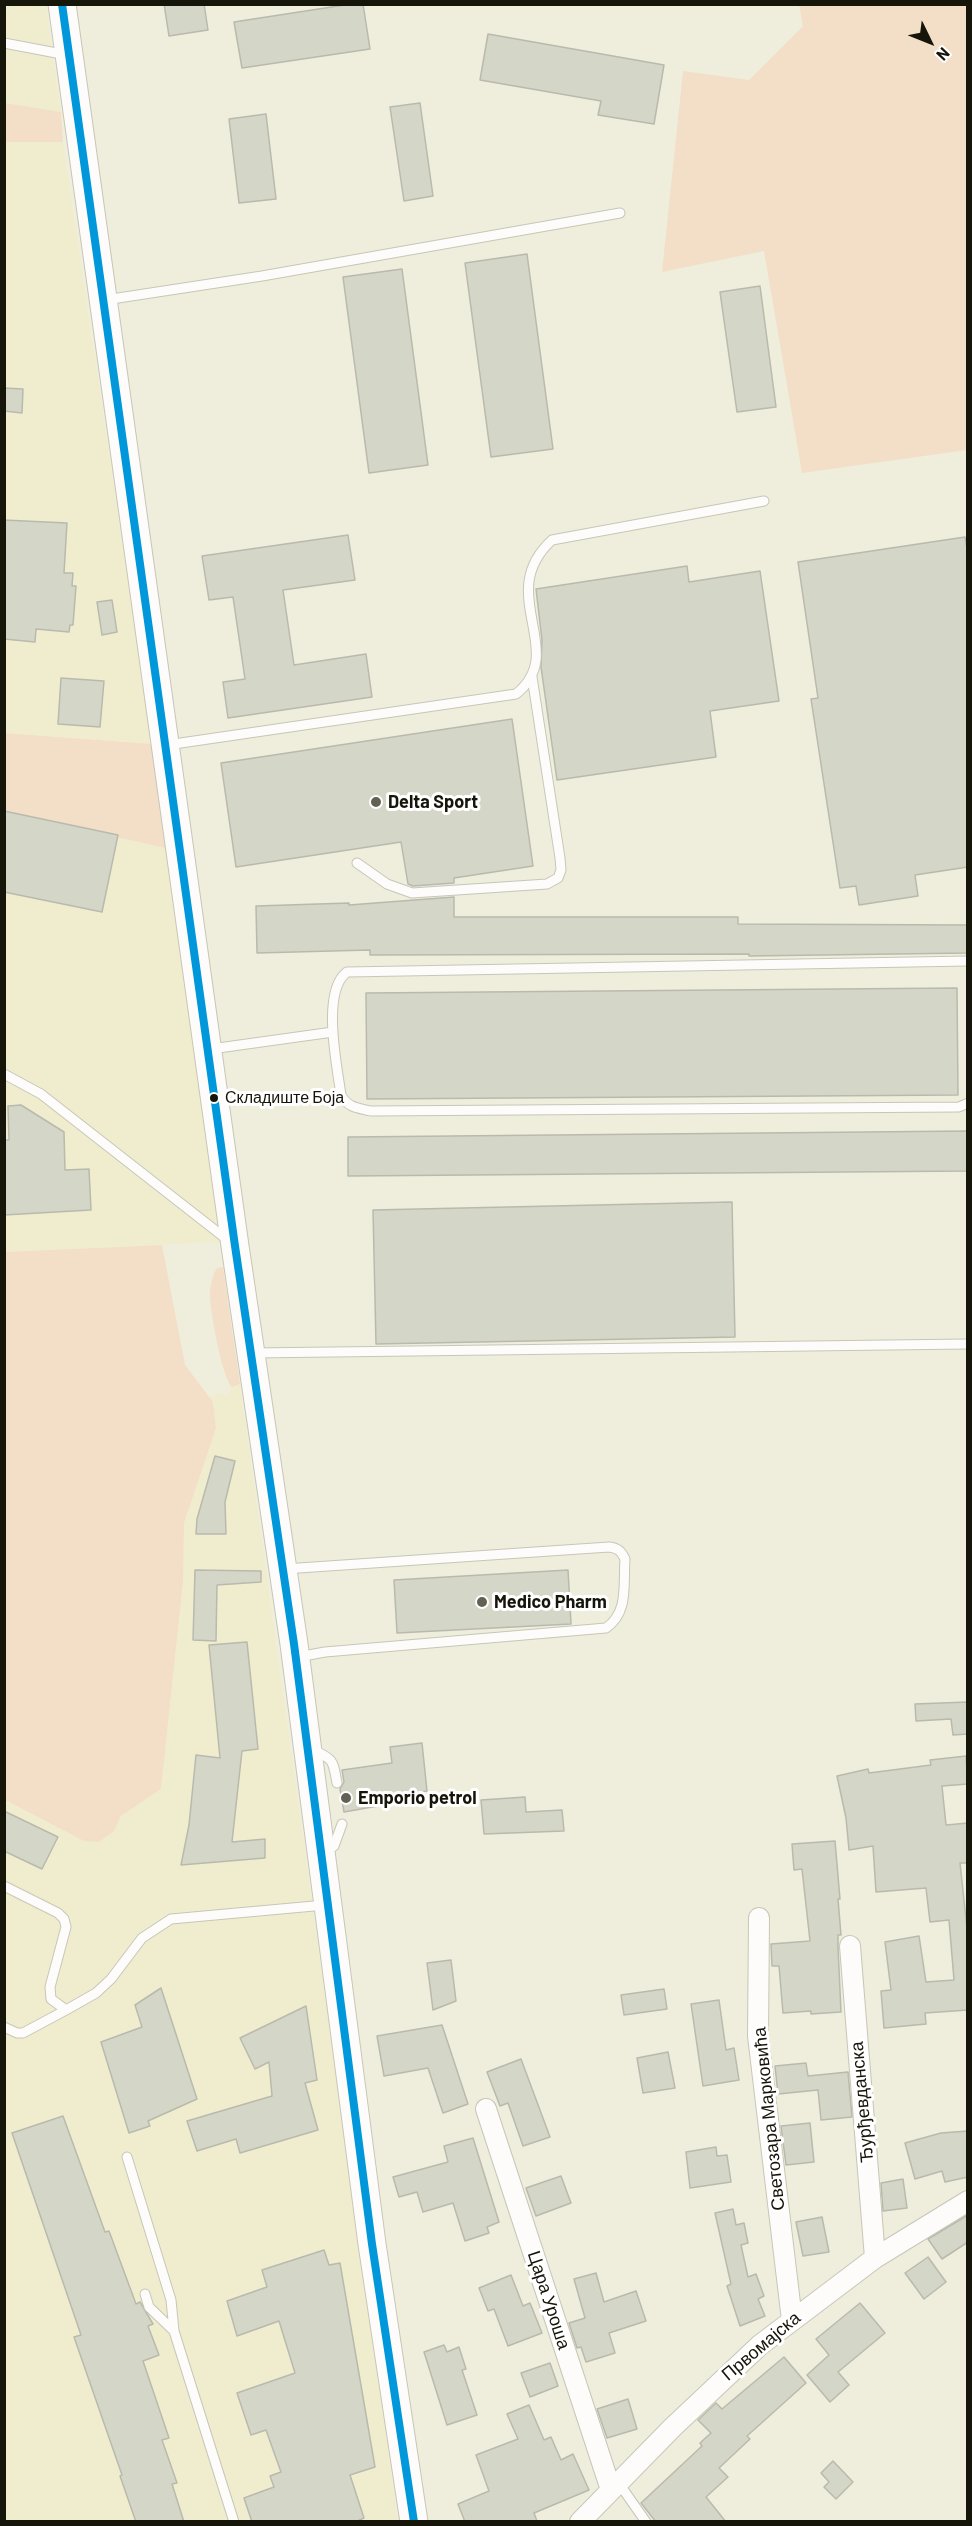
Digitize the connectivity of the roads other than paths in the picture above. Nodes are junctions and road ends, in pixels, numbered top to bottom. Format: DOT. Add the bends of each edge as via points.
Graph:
graph roads {
  1 [pos="62,4"];
  2 [pos="4,43"];
  3 [pos="69,55"];
  4 [pos="620,213"];
  5 [pos="104,300"];
  6 [pos="764,501"];
  7 [pos="532,677"];
  8 [pos="167,746"];
  9 [pos="357,863"];
  10 [pos="968,961"];
  11 [pos="333,1032"];
  12 [pos="209,1049"];
  13 [pos="4,1074"];
  14 [pos="968,1102"];
  15 [pos="235,1246"];
  16 [pos="968,1344"];
  17 [pos="250,1353"];
  18 [pos="281,1569"];
  19 [pos="296,1658"];
  20 [pos="308,1748"];
  21 [pos="337,1783"];
  22 [pos="342,1824"];
  23 [pos="321,1856"];
  24 [pos="4,1886"];
  25 [pos="327,1904"];
  26 [pos="759,1918"];
  27 [pos="850,1946"];
  28 [pos="66,2010"];
  29 [pos="4,2027"];
  30 [pos="486,2109"];
  31 [pos="127,2157"];
  32 [pos="968,2200"];
  33 [pos="875,2258"];
  34 [pos="145,2294"];
  35 [pos="792,2320"];
  36 [pos="174,2331"];
  37 [pos="615,2486"];
  38 [pos="234,2522"];
  39 [pos="414,2522"];
  40 [pos="580,2522"];
  41 [pos="646,2522"];
  1 -- 3 [label="main road"];
  2 -- 3 [label="lane"];
  3 -- 5 [label="main road"];
  4 -- 5 [label="lane"];
  5 -- 8 [label="main road"];
  6 -- 7 [label="lane" via="552,540 532,563 527,581 536,648"];
  7 -- 8 [label="lane" via="516,694 496,699"];
  7 -- 9 [label="lane" via="560,858 558,878 547,884 412,893 387,884"];
  8 -- 12 [label="main road"];
  10 -- 11 [label="lane" via="347,972 336,985"];
  11 -- 12 [label="lane"];
  11 -- 14 [label="lane" via="341,1095 354,1108 371,1111 959,1107"];
  12 -- 15 [label="main road"];
  13 -- 15 [label="lane" via="41,1094"];
  15 -- 17 [label="main road"];
  16 -- 17 [label="lane"];
  17 -- 18 [label="main road"];
  18 -- 19 [label="main road"];
  18 -- 19 [label="lane" via="609,1547 622,1552 625,1559 622,1611 606,1628"];
  19 -- 20 [label="main road"];
  20 -- 21 [label="lane" via="330,1757"];
  20 -- 23 [label="main road"];
  22 -- 23 [label="lane" via="334,1846"];
  23 -- 25 [label="main road"];
  24 -- 28 [label="lane" via="64,1918 66,1927 50,1987 51,1999"];
  25 -- 28 [label="lane" via="171,1919 142,1938 96,1993"];
  25 -- 39 [label="main road"];
  26 -- 35 [label="street, Светозара Марковића" via="758,2037"];
  27 -- 33 [label="street, Ђурђевданска"];
  28 -- 29 [label="lane" via="23,2033"];
  30 -- 37 [label="street, Цара Уроша"];
  31 -- 36 [label="lane" via="171,2300"];
  32 -- 33 [label="street, Првомајска"];
  33 -- 35 [label="street, Првомајска"];
  34 -- 36 [label="lane" via="149,2307"];
  35 -- 37 [label="street, Првомајска" via="716,2384"];
  36 -- 38 [label="lane"];
  37 -- 40 [label="street, Првомајска"];
  37 -- 41 [label="lane"];
}
